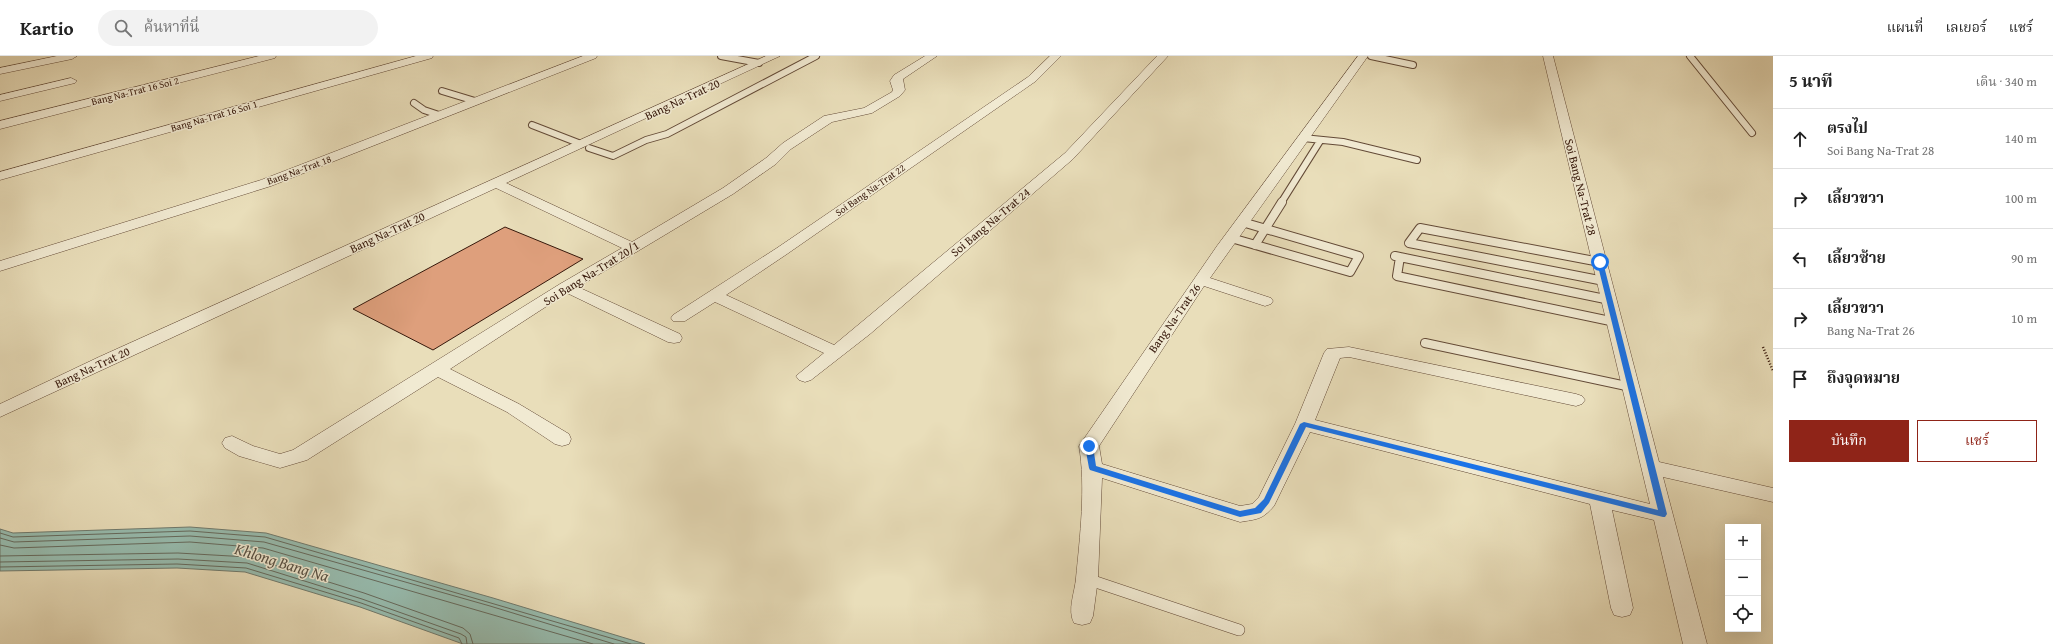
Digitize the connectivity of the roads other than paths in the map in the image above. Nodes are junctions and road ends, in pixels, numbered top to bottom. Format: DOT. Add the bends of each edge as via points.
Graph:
graph roads {
  1 [pos="72,56"];
  2 [pos="270,56"];
  3 [pos="428,56"];
  4 [pos="592,56"];
  5 [pos="721,56"];
  6 [pos="775,56"];
  7 [pos="816,56"];
  8 [pos="932,56"];
  9 [pos="1056,56"];
  10 [pos="1163,56"];
  11 [pos="1363,56"];
  12 [pos="1371,56"];
  13 [pos="1548,56"];
  14 [pos="1690,56"];
  15 [pos="759,63"];
  16 [pos="1413,65"];
  17 [pos="0,71"];
  18 [pos="442,90"];
  19 [pos="0,98"];
  20 [pos="475,101"];
  21 [pos="92,102"];
  22 [pos="414,103"];
  23 [pos="439,116"];
  24 [pos="532,125"];
  25 [pos="0,126"];
  26 [pos="1752,133"];
  27 [pos="1303,138"];
  28 [pos="1320,141"];
  29 [pos="585,146"];
  30 [pos="1417,160"];
  31 [pos="0,176"];
  32 [pos="495,183"];
  33 [pos="1242,222"];
  34 [pos="1266,228"];
  35 [pos="1231,238"];
  36 [pos="1255,245"];
  37 [pos="632,247"];
  38 [pos="1600,262"];
  39 [pos="0,266"];
  40 [pos="1201,280"];
  41 [pos="1604,281"];
  42 [pos="566,287"];
  43 [pos="714,295"];
  44 [pos="1610,300"];
  45 [pos="1265,301"];
  46 [pos="680,318"];
  47 [pos="1615,322"];
  48 [pos="674,338"];
  49 [pos="1425,343"];
  50 [pos="836,352"];
  51 [pos="437,370"];
  52 [pos="805,376"];
  53 [pos="1631,387"];
  54 [pos="1576,400"];
  55 [pos="0,411"];
  56 [pos="1304,424"];
  57 [pos="562,439"];
  58 [pos="232,444"];
  59 [pos="1651,467"];
  60 [pos="1093,468"];
  61 [pos="1773,495"];
  62 [pos="1599,498"];
  63 [pos="1663,514"];
  64 [pos="1087,579"];
  65 [pos="1622,608"];
  66 [pos="1082,616"];
  67 [pos="1239,630"];
  68 [pos="1695,644"];
  1 -- 17 [label="street"];
  2 -- 21 [label="street, Bang Na-Trat 16 Soi 2"];
  3 -- 31 [label="street, Bang Na-Trat 16 Soi 1"];
  4 -- 20 [label="street, Bang Na-Trat 18"];
  5 -- 15 [label="lane"];
  6 -- 15 [label="street, Bang Na-Trat 20"];
  7 -- 29 [label="lane" via="667,134 646,140 613,156"];
  8 -- 37 [label="street, Soi Bang Na-Trat 20/1" via="898,78 896,81 899,90 886,100 868,111 828,119 787,146 728,191"];
  9 -- 43 [label="street, Soi Bang Na-Trat 22" via="1032,79"];
  10 -- 50 [label="street, Soi Bang Na-Trat 24" via="1069,156"];
  11 -- 27 [label="street, Bang Na-Trat 26"];
  12 -- 16 [label="lane"];
  13 -- 38 [label="street, Soi Bang Na-Trat 28"];
  14 -- 26 [label="lane"];
  15 -- 29 [label="street, Bang Na-Trat 20"];
  18 -- 20 [label="lane"];
  19 -- 21 [label="street" via="68,77"];
  20 -- 23 [label="street, Bang Na-Trat 18"];
  21 -- 25 [label="street, Bang Na-Trat 16 Soi 2"];
  22 -- 23 [label="lane"];
  23 -- 39 [label="street, Bang Na-Trat 18" via="266,183"];
  24 -- 29 [label="lane"];
  27 -- 28 [label="lane"];
  27 -- 33 [label="street, Bang Na-Trat 26"];
  28 -- 30 [label="lane" via="1343,142"];
  28 -- 34 [label="lane"];
  29 -- 32 [label="street, Bang Na-Trat 20"];
  32 -- 37 [label="street"];
  32 -- 55 [label="street, Bang Na-Trat 20"];
  33 -- 34 [label="lane"];
  33 -- 35 [label="street, Bang Na-Trat 26"];
  34 -- 36 [label="lane"];
  34 -- 36 [label="lane" via="1359,256 1350,272"];
  35 -- 36 [label="lane"];
  35 -- 40 [label="street, Bang Na-Trat 26"];
  37 -- 42 [label="street, Soi Bang Na-Trat 20/1"];
  38 -- 41 [label="street, Soi Bang Na-Trat 28"];
  38 -- 41 [label="lane" via="1420,228 1410,243"];
  40 -- 45 [label="street"];
  40 -- 60 [label="street, Bang Na-Trat 26" via="1149,353 1089,446"];
  41 -- 44 [label="street, Soi Bang Na-Trat 28"];
  42 -- 48 [label="street"];
  42 -- 51 [label="street, Soi Bang Na-Trat 20/1"];
  43 -- 46 [label="street, Soi Bang Na-Trat 22"];
  43 -- 50 [label="street"];
  44 -- 47 [label="street, Soi Bang Na-Trat 28"];
  44 -- 47 [label="lane" via="1398,257 1397,276"];
  47 -- 53 [label="street, Soi Bang Na-Trat 28"];
  49 -- 53 [label="lane"];
  50 -- 52 [label="street, Soi Bang Na-Trat 24"];
  51 -- 57 [label="street" via="514,408"];
  51 -- 58 [label="street, Soi Bang Na-Trat 20/1" via="290,459 280,461"];
  53 -- 59 [label="street, Soi Bang Na-Trat 28"];
  54 -- 56 [label="street" via="1337,351 1333,353"];
  56 -- 60 [label="street" via="1267,501 1258,511 1240,514"];
  56 -- 62 [label="street"];
  59 -- 61 [label="street"];
  59 -- 63 [label="street, Soi Bang Na-Trat 28"];
  60 -- 64 [label="street, Bang Na-Trat 26"];
  62 -- 63 [label="street"];
  62 -- 65 [label="street"];
  63 -- 68 [label="street, Soi Bang Na-Trat 28"];
  64 -- 66 [label="street, Bang Na-Trat 26"];
  64 -- 67 [label="lane"];
}
